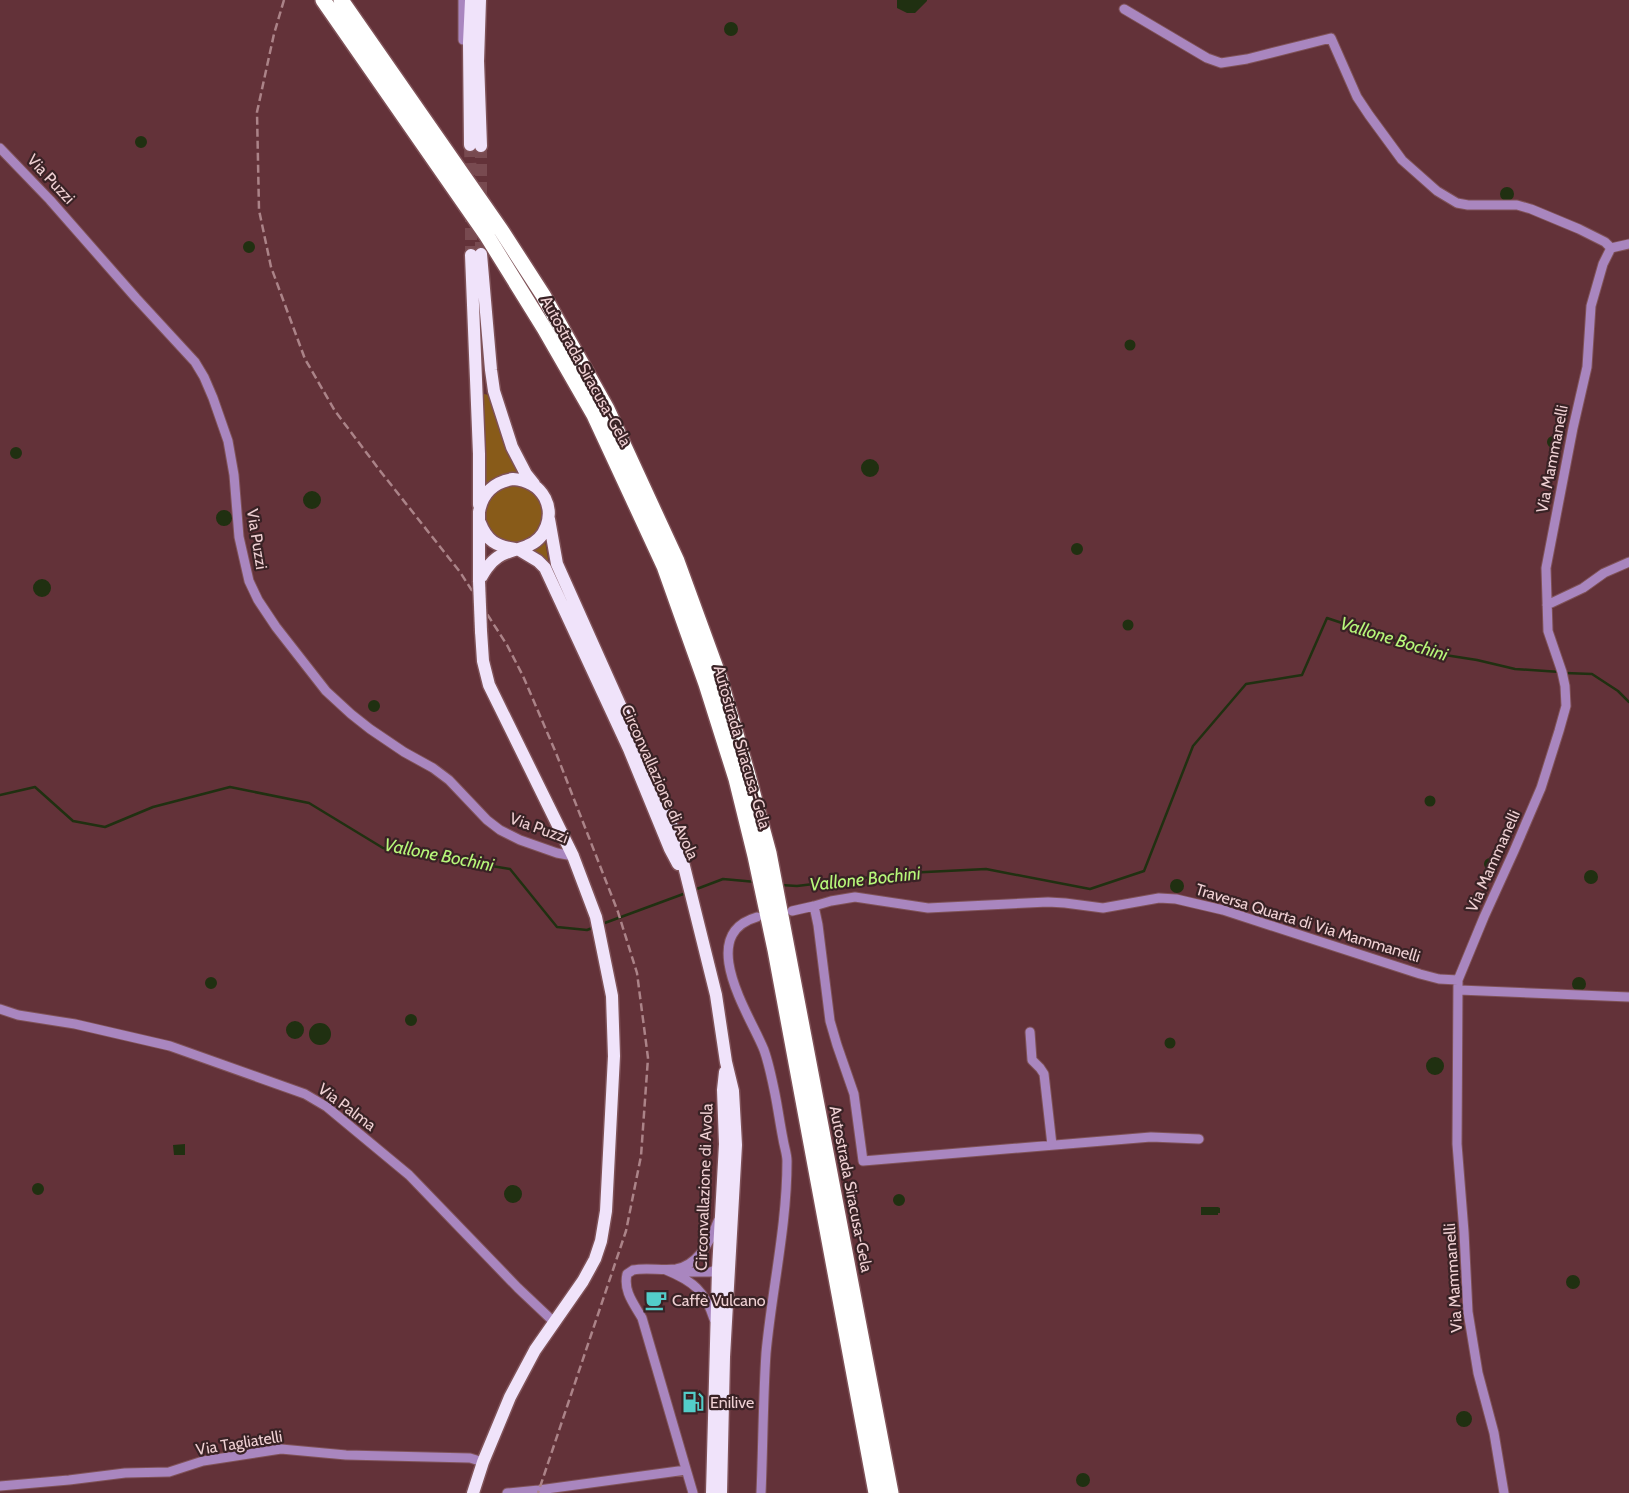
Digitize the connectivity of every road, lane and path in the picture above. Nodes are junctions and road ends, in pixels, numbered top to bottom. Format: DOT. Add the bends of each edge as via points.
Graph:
graph roads {
  1 [pos="323,0"];
  2 [pos="341,0"];
  3 [pos="463,0"];
  4 [pos="471,0"];
  5 [pos="475,0"];
  6 [pos="480,0"];
  7 [pos="1124,9"];
  8 [pos="478,61"];
  9 [pos="469,84"];
  10 [pos="0,148"];
  11 [pos="1629,244"];
  12 [pos="1611,248"];
  13 [pos="537,488"];
  14 [pos="479,516"];
  15 [pos="549,519"];
  16 [pos="517,549"];
  17 [pos="1629,562"];
  18 [pos="480,581"];
  19 [pos="1547,605"];
  20 [pos="762,855"];
  21 [pos="573,856"];
  22 [pos="686,878"];
  23 [pos="770,892"];
  24 [pos="814,906"];
  25 [pos="792,911"];
  26 [pos="757,917"];
  27 [pos="1458,980"];
  28 [pos="1458,990"];
  29 [pos="1629,998"];
  30 [pos="0,1009"];
  31 [pos="1030,1032"];
  32 [pos="726,1062"];
  33 [pos="1199,1139"];
  34 [pos="1052,1145"];
  35 [pos="721,1211"];
  36 [pos="729,1261"];
  37 [pos="718,1269"];
  38 [pos="671,1270"];
  39 [pos="728,1278"];
  40 [pos="555,1322"];
  41 [pos="716,1326"];
  42 [pos="484,1462"];
  43 [pos="686,1470"];
  44 [pos="0,1486"];
  45 [pos="473,1493"];
  46 [pos="507,1493"];
  47 [pos="693,1493"];
  48 [pos="712,1493"];
  49 [pos="721,1493"];
  50 [pos="761,1493"];
  51 [pos="876,1493"];
  52 [pos="891,1493"];
  53 [pos="1504,1493"];
  1 -- 20 [label="highway, Autostrada Siracusa-Gela" via="487,236 594,416 670,585"];
  2 -- 20 [label="highway, Autostrada Siracusa-Gela" via="500,230 607,409 677,561 720,679 748,775"];
  3 -- 9 [label="street" via="463,54"];
  4 -- 9 [label="main road"];
  5 -- 8 [label="street" via="474,37"];
  6 -- 8 [label="main road"];
  7 -- 12 [label="street" via="1221,63 1331,38 1357,97 1369,115 1402,160 1437,191 1457,203 1468,205 1517,204 1531,208 1605,242"];
  8 -- 9 [label="main road" via="476,145"];
  10 -- 21 [label="street, Via Puzzi" via="195,362 210,391 228,441 239,537 249,581 276,627 326,691 370,729 449,780 486,820 500,830 520,840"];
  11 -- 12 [label="street"];
  12 -- 19 [label="street, Via Mammanelli" via="1591,306 1586,367 1546,568"];
  13 -- 14 [label="main road" via="513,479 496,484 484,496"];
  13 -- 14 [label="main road" via="512,446 494,391 476,255"];
  13 -- 15 [label="main road" via="547,502"];
  14 -- 16 [label="main road" via="484,532 492,541"];
  14 -- 18 [label="main road"];
  15 -- 16 [label="main road" via="535,542"];
  15 -- 22 [label="main road, Circonvallazione di Avola" via="557,564 662,799 679,846"];
  16 -- 18 [label="main road" via="492,562"];
  16 -- 22 [label="main road, Circonvallazione di Avola" via="544,568"];
  17 -- 19 [label="street"];
  18 -- 21 [label="main road, bridge" via="483,661 489,685"];
  19 -- 27 [label="street, Via Mammanelli" via="1548,632 1562,672 1566,706 1541,788"];
  20 -- 23 [label="highway"];
  21 -- 40 [label="main road" via="602,941 612,996 614,1056 606,1211 601,1241 583,1282"];
  22 -- 32 [label="main road, Circonvallazione di Avola" via="716,995"];
  23 -- 51 [label="highway, Autostrada Siracusa-Gela" via="775,950"];
  23 -- 52 [label="highway, Autostrada Siracusa-Gela"];
  24 -- 25 [label="street, Traversa Quarta di Via Mammanelli"];
  24 -- 27 [label="street, Traversa Quarta di Via Mammanelli" via="855,897 928,908 1048,902 1103,908 1158,898 1176,899 1223,910 1420,974"];
  24 -- 34 [label="street" via="830,1021 854,1094 863,1161"];
  26 -- 50 [label="street" via="747,920 731,935 728,962 742,1007 764,1050 787,1159 784,1225 766,1353"];
  27 -- 28 [label="street, Via Mammanelli"];
  28 -- 29 [label="street"];
  28 -- 53 [label="street, Via Mammanelli" via="1457,1144 1468,1312"];
  30 -- 40 [label="street, Via Palma" via="170,1046 305,1094 327,1107 409,1175"];
  31 -- 34 [label="street" via="1032,1060 1044,1074"];
  32 -- 35 [label="main road, Circonvallazione di Avola"];
  32 -- 36 [label="main road, Circonvallazione di Avola" via="733,1091 736,1145"];
  33 -- 34 [label="street" via="1151,1136"];
  35 -- 37 [label="main road, Circonvallazione di Avola"];
  35 -- 38 [label="street" via="705,1249 686,1266"];
  36 -- 37 [label="street"];
  36 -- 39 [label="main road, Circonvallazione di Avola"];
  37 -- 38 [label="street" via="710,1266"];
  37 -- 39 [label="street"];
  37 -- 41 [label="main road, Circonvallazione di Avola"];
  38 -- 41 [label="street" via="703,1294"];
  38 -- 43 [label="street" via="633,1270 627,1274 626,1282 628,1294 642,1318"];
  39 -- 49 [label="main road, Circonvallazione di Avola"];
  40 -- 42 [label="main road" via="535,1350 510,1397"];
  41 -- 48 [label="main road, Circonvallazione di Avola"];
  42 -- 44 [label="street, Via Tagliatelli" via="470,1458 281,1450 203,1461 169,1472 125,1473"];
  42 -- 45 [label="main road"];
  43 -- 46 [label="street"];
  43 -- 47 [label="street"];
}
